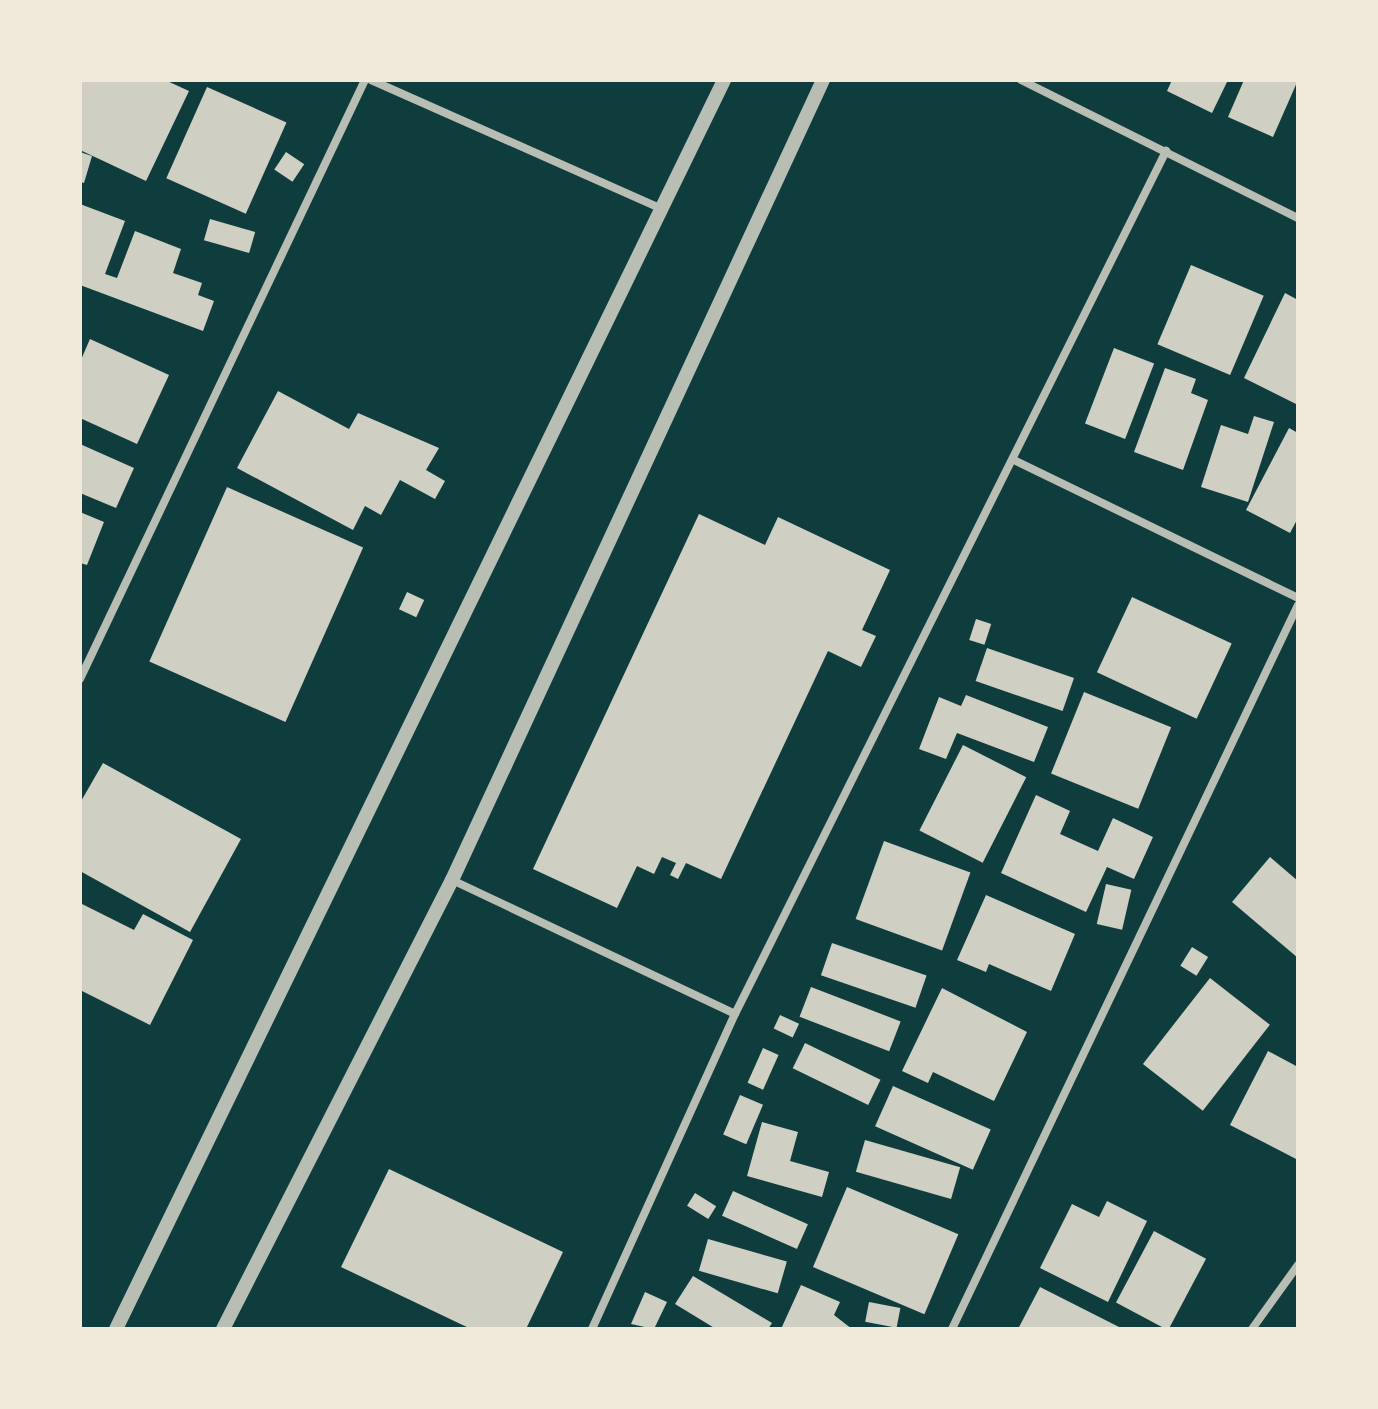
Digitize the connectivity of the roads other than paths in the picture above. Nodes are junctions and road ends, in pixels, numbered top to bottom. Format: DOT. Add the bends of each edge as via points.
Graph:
graph roads {
  1 [pos="368,80"];
  2 [pos="724,80"];
  3 [pos="823,80"];
  4 [pos="1021,80"];
  5 [pos="1166,151"];
  6 [pos="662,209"];
  7 [pos="1298,218"];
  8 [pos="1016,461"];
  9 [pos="1298,598"];
  10 [pos="1298,605"];
  11 [pos="80,679"];
  12 [pos="452,880"];
  13 [pos="735,1014"];
  14 [pos="1298,1265"];
  15 [pos="116,1329"];
  16 [pos="223,1329"];
  17 [pos="592,1329"];
  18 [pos="952,1329"];
  19 [pos="1252,1329"];
  1 -- 6 [label="street"];
  1 -- 11 [label="street"];
  2 -- 6 [label="street"];
  3 -- 12 [label="street"];
  4 -- 5 [label="street"];
  5 -- 7 [label="street"];
  5 -- 8 [label="street"];
  6 -- 15 [label="street"];
  8 -- 9 [label="street"];
  8 -- 13 [label="street"];
  10 -- 18 [label="street"];
  12 -- 13 [label="street"];
  12 -- 16 [label="street"];
  13 -- 17 [label="street"];
  14 -- 19 [label="street"];
}
